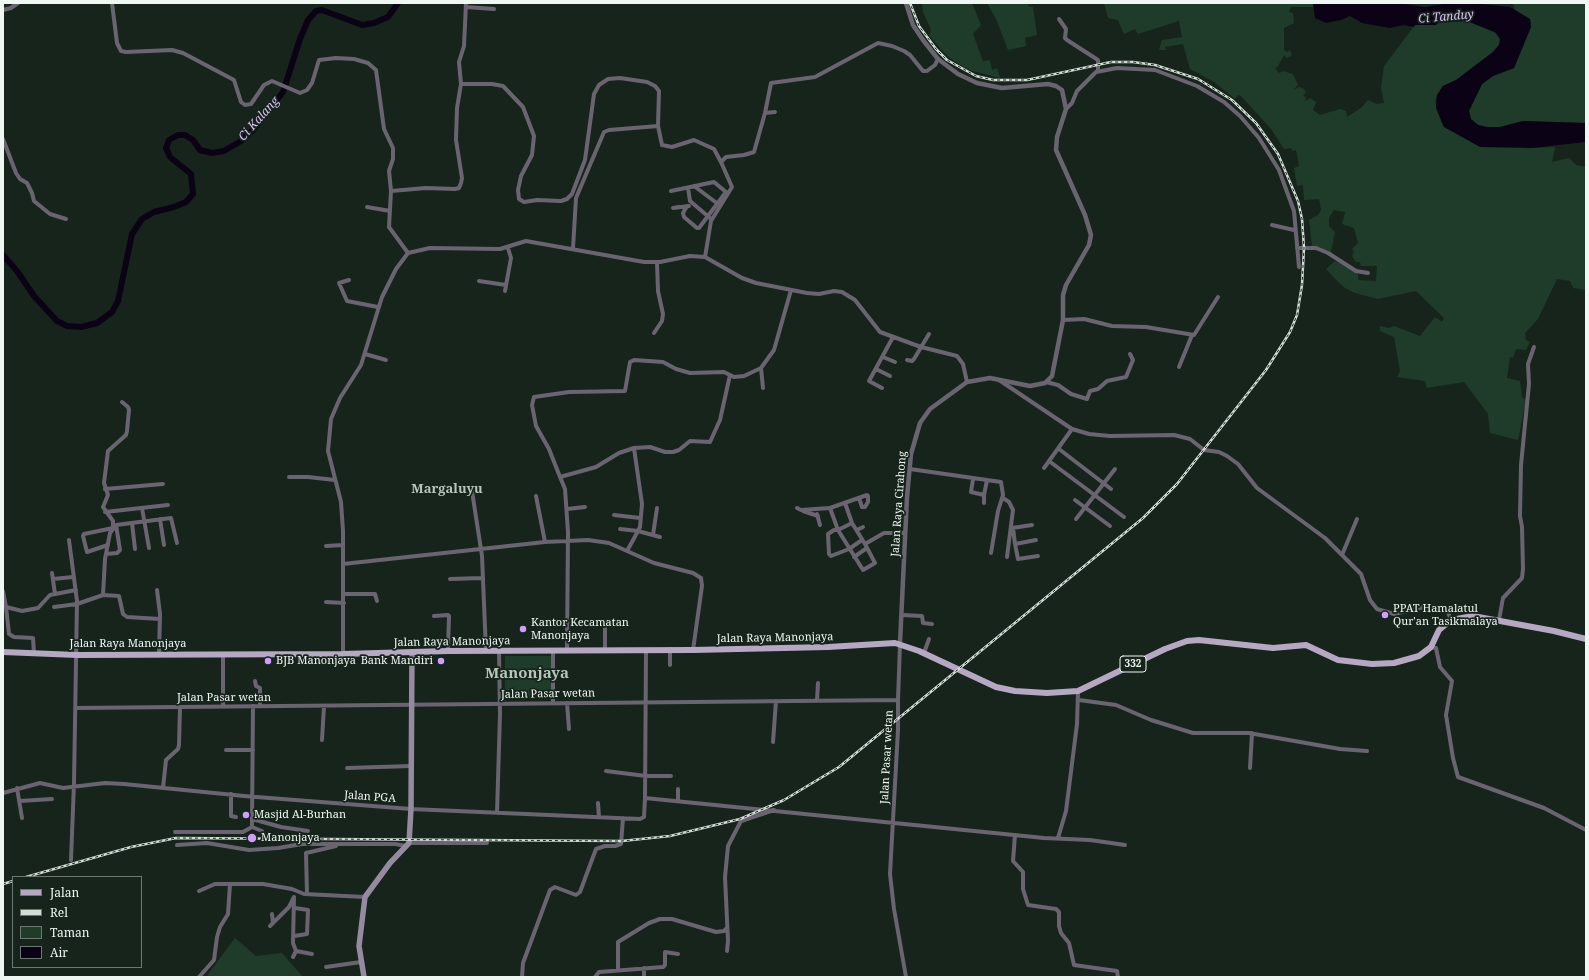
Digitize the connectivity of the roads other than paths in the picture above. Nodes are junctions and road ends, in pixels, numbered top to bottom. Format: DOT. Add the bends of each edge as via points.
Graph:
graph roads {
  1 [pos="18,3"];
  2 [pos="112,3"];
  3 [pos="906,3"];
  4 [pos="466,5"];
  5 [pos="494,9"];
  6 [pos="3,10"];
  7 [pos="1059,19"];
  8 [pos="938,59"];
  9 [pos="1098,70"];
  10 [pos="461,84"];
  11 [pos="1066,110"];
  12 [pos="775,112"];
  13 [pos="765,113"];
  14 [pos="658,126"];
  15 [pos="3,139"];
  16 [pos="721,162"];
  17 [pos="694,186"];
  18 [pos="688,188"];
  19 [pos="391,190"];
  20 [pos="671,191"];
  21 [pos="572,194"];
  22 [pos="576,198"];
  23 [pos="718,204"];
  24 [pos="694,205"];
  25 [pos="687,206"];
  26 [pos="367,207"];
  27 [pos="679,207"];
  28 [pos="390,211"];
  29 [pos="66,219"];
  30 [pos="710,219"];
  31 [pos="1272,225"];
  32 [pos="1294,230"];
  33 [pos="508,248"];
  34 [pos="573,248"];
  35 [pos="1296,248"];
  36 [pos="408,253"];
  37 [pos="705,257"];
  38 [pos="657,263"];
  39 [pos="1299,267"];
  40 [pos="1368,273"];
  41 [pos="349,280"];
  42 [pos="479,281"];
  43 [pos="506,285"];
  44 [pos="790,290"];
  45 [pos="505,292"];
  46 [pos="1218,297"];
  47 [pos="378,307"];
  48 [pos="1063,320"];
  49 [pos="654,333"];
  50 [pos="929,334"];
  51 [pos="1192,336"];
  52 [pos="893,337"];
  53 [pos="921,347"];
  54 [pos="1534,347"];
  55 [pos="365,354"];
  56 [pos="1130,354"];
  57 [pos="883,356"];
  58 [pos="386,360"];
  59 [pos="907,360"];
  60 [pos="895,362"];
  61 [pos="1179,367"];
  62 [pos="760,368"];
  63 [pos="876,369"];
  64 [pos="730,375"];
  65 [pos="890,376"];
  66 [pos="999,380"];
  67 [pos="967,382"];
  68 [pos="1046,382"];
  69 [pos="763,388"];
  70 [pos="882,388"];
  71 [pos="122,402"];
  72 [pos="1072,429"];
  73 [pos="634,448"];
  74 [pos="1059,449"];
  75 [pos="1049,461"];
  76 [pos="1044,468"];
  77 [pos="1115,468"];
  78 [pos="910,469"];
  79 [pos="560,477"];
  80 [pos="289,478"];
  81 [pos="972,479"];
  82 [pos="335,480"];
  83 [pos="987,480"];
  84 [pos="1104,483"];
  85 [pos="163,484"];
  86 [pos="105,489"];
  87 [pos="1111,489"];
  88 [pos="455,490"];
  89 [pos="1094,495"];
  90 [pos="536,496"];
  91 [pos="984,496"];
  92 [pos="859,498"];
  93 [pos="1003,498"];
  94 [pos="1075,500"];
  95 [pos="845,503"];
  96 [pos="984,503"];
  97 [pos="168,504"];
  98 [pos="585,507"];
  99 [pos="1085,507"];
  100 [pos="142,508"];
  101 [pos="657,508"];
  102 [pos="830,508"];
  103 [pos="567,509"];
  104 [pos="817,510"];
  105 [pos="105,512"];
  106 [pos="614,515"];
  107 [pos="818,516"];
  108 [pos="1124,517"];
  109 [pos="640,518"];
  110 [pos="160,519"];
  111 [pos="1076,519"];
  112 [pos="1356,519"];
  113 [pos="144,521"];
  114 [pos="132,523"];
  115 [pos="852,523"];
  116 [pos="820,525"];
  117 [pos="1032,525"];
  118 [pos="1110,526"];
  119 [pos="115,527"];
  120 [pos="863,527"];
  121 [pos="1012,528"];
  122 [pos="620,529"];
  123 [pos="838,530"];
  124 [pos="857,530"];
  125 [pos="638,531"];
  126 [pos="905,533"];
  127 [pos="653,535"];
  128 [pos="660,537"];
  129 [pos="69,540"];
  130 [pos="567,540"];
  131 [pos="1036,540"];
  132 [pos="545,542"];
  133 [pos="177,543"];
  134 [pos="864,544"];
  135 [pos="1015,544"];
  136 [pos="108,545"];
  137 [pos="164,545"];
  138 [pos="343,545"];
  139 [pos="326,546"];
  140 [pos="149,548"];
  141 [pos="481,548"];
  142 [pos="135,549"];
  143 [pos="849,549"];
  144 [pos="627,551"];
  145 [pos="991,553"];
  146 [pos="106,554"];
  147 [pos="1342,555"];
  148 [pos="854,556"];
  149 [pos="1038,556"];
  150 [pos="1007,557"];
  151 [pos="343,564"];
  152 [pos="52,573"];
  153 [pos="73,577"];
  154 [pos="482,578"];
  155 [pos="53,579"];
  156 [pos="450,579"];
  157 [pos="76,590"];
  158 [pos="157,590"];
  159 [pos="3,591"];
  160 [pos="55,594"];
  161 [pos="344,594"];
  162 [pos="103,595"];
  163 [pos="377,601"];
  164 [pos="326,602"];
  165 [pos="344,602"];
  166 [pos="77,604"];
  167 [pos="6,607"];
  168 [pos="54,607"];
  169 [pos="902,615"];
  170 [pos="434,616"];
  171 [pos="160,619"];
  172 [pos="1451,620"];
  173 [pos="1499,620"];
  174 [pos="932,624"];
  175 [pos="604,628"];
  176 [pos="929,639"];
  177 [pos="1586,639"];
  178 [pos="900,643"];
  179 [pos="1431,647"];
  180 [pos="670,649"];
  181 [pos="646,650"];
  182 [pos="693,650"];
  183 [pos="486,651"];
  184 [pos="499,651"];
  185 [pos="567,651"];
  186 [pos="605,651"];
  187 [pos="3,652"];
  188 [pos="412,652"];
  189 [pos="448,652"];
  190 [pos="553,652"];
  191 [pos="34,653"];
  192 [pos="924,653"];
  193 [pos="159,654"];
  194 [pos="343,654"];
  195 [pos="77,655"];
  196 [pos="223,655"];
  197 [pos="670,665"];
  198 [pos="254,681"];
  199 [pos="818,683"];
  200 [pos="1078,690"];
  201 [pos="817,700"];
  202 [pos="898,700"];
  203 [pos="1079,700"];
  204 [pos="776,701"];
  205 [pos="553,702"];
  206 [pos="645,702"];
  207 [pos="499,703"];
  208 [pos="567,703"];
  209 [pos="412,704"];
  210 [pos="253,706"];
  211 [pos="260,706"];
  212 [pos="324,706"];
  213 [pos="180,707"];
  214 [pos="223,707"];
  215 [pos="75,708"];
  216 [pos="569,729"];
  217 [pos="1252,734"];
  218 [pos="322,740"];
  219 [pos="773,742"];
  220 [pos="226,750"];
  221 [pos="253,750"];
  222 [pos="1367,751"];
  223 [pos="412,766"];
  224 [pos="346,768"];
  225 [pos="1250,768"];
  226 [pos="606,771"];
  227 [pos="646,776"];
  228 [pos="671,776"];
  229 [pos="75,787"];
  230 [pos="17,788"];
  231 [pos="163,788"];
  232 [pos="678,789"];
  233 [pos="3,793"];
  234 [pos="231,794"];
  235 [pos="252,797"];
  236 [pos="645,798"];
  237 [pos="52,799"];
  238 [pos="678,800"];
  239 [pos="20,801"];
  240 [pos="598,804"];
  241 [pos="411,809"];
  242 [pos="774,810"];
  243 [pos="497,813"];
  244 [pos="236,817"];
  245 [pos="599,817"];
  246 [pos="22,818"];
  247 [pos="623,818"];
  248 [pos="252,819"];
  249 [pos="893,822"];
  250 [pos="252,827"];
  251 [pos="1586,830"];
  252 [pos="262,831"];
  253 [pos="308,831"];
  254 [pos="176,832"];
  255 [pos="1015,835"];
  256 [pos="1058,838"];
  257 [pos="487,843"];
  258 [pos="408,844"];
  259 [pos="177,845"];
  260 [pos="340,845"];
  261 [pos="1125,845"];
  262 [pos="71,860"];
  263 [pos="230,884"];
  264 [pos="199,891"];
  265 [pos="298,892"];
  266 [pos="307,894"];
  267 [pos="365,897"];
  268 [pos="294,898"];
  269 [pos="295,908"];
  270 [pos="272,914"];
  271 [pos="727,928"];
  272 [pos="294,936"];
  273 [pos="296,951"];
  274 [pos="726,951"];
  275 [pos="312,954"];
  276 [pos="678,954"];
  277 [pos="293,957"];
  278 [pos="361,962"];
  279 [pos="326,967"];
  280 [pos="644,968"];
  281 [pos="618,970"];
  282 [pos="199,977"];
  283 [pos="364,977"];
  284 [pos="522,977"];
  285 [pos="595,977"];
  286 [pos="644,977"];
  287 [pos="906,977"];
  288 [pos="1118,977"];
  1 -- 6 [label="street"];
  2 -- 19 [label="street" via="117,43 124,52 172,50 183,53 234,80 241,102 246,105 250,104 264,85 272,81 300,93 307,90 312,83 319,60 354,59 368,63 376,70 384,129 393,148 389,172"];
  3 -- 8 [label="street" via="913,25"];
  4 -- 5 [label="street"];
  4 -- 10 [label="street" via="464,46 458,62"];
  7 -- 9 [label="street" via="1066,29 1065,38 1098,60"];
  8 -- 11 [label="street" via="958,74 989,86 1056,86 1062,90"];
  8 -- 13 [label="street" via="935,65 923,71 904,51 878,43 815,76 773,82"];
  9 -- 11 [label="street" via="1077,91"];
  9 -- 32 [label="street" via="1155,70 1197,86 1234,109 1259,138 1280,170 1293,209"];
  10 -- 19 [label="street" via="456,140 462,178 459,188"];
  10 -- 21 [label="street" via="503,86 524,109 534,136 532,155 520,178 517,193 519,199 526,202 561,201"];
  11 -- 48 [label="street" via="1057,137 1056,150 1086,216 1091,235 1089,245 1062,299"];
  12 -- 13 [label="street"];
  13 -- 16 [label="street" via="754,152 726,157"];
  14 -- 16 [label="street" via="663,146 672,147 694,140 714,149"];
  14 -- 21 [label="street" via="660,91 655,86 647,82 620,78 603,81 594,94 585,160"];
  14 -- 22 [label="street" via="604,132"];
  15 -- 29 [label="street" via="20,180 26,184 34,201 50,214"];
  16 -- 30 [label="street" via="732,187 726,200"];
  17 -- 18 [label="street"];
  17 -- 23 [label="street"];
  17 -- 23 [label="street" via="711,182 718,184 726,192"];
  18 -- 20 [label="street"];
  18 -- 24 [label="street" via="690,201"];
  19 -- 28 [label="street"];
  21 -- 22 [label="street"];
  22 -- 34 [label="street"];
  23 -- 30 [label="street"];
  24 -- 25 [label="street"];
  24 -- 30 [label="street"];
  25 -- 27 [label="street" via="673,208"];
  25 -- 30 [label="street" via="683,213 684,217 697,228 702,227"];
  26 -- 28 [label="street"];
  28 -- 36 [label="street" via="389,227"];
  30 -- 37 [label="street"];
  31 -- 32 [label="street"];
  32 -- 35 [label="street"];
  33 -- 34 [label="street" via="526,241"];
  33 -- 36 [label="street" via="430,248"];
  33 -- 43 [label="street" via="510,258"];
  34 -- 38 [label="street"];
  35 -- 39 [label="street"];
  35 -- 40 [label="street" via="1316,248 1356,271"];
  36 -- 47 [label="street" via="389,281"];
  37 -- 38 [label="street" via="680,257"];
  37 -- 44 [label="street" via="748,280"];
  38 -- 49 [label="street" via="658,291 663,314 662,322"];
  41 -- 47 [label="street" via="339,283 347,301"];
  42 -- 43 [label="street"];
  43 -- 45 [label="street"];
  44 -- 52 [label="street" via="819,294 842,292 855,300 876,328"];
  44 -- 62 [label="street" via="774,350"];
  46 -- 51 [label="street"];
  47 -- 55 [label="street"];
  48 -- 51 [label="street" via="1084,319 1112,326 1146,326"];
  48 -- 68 [label="street" via="1053,373"];
  50 -- 53 [label="street"];
  51 -- 61 [label="street"];
  52 -- 53 [label="street"];
  52 -- 57 [label="street"];
  53 -- 59 [label="street" via="913,360"];
  53 -- 67 [label="street" via="957,356 963,364"];
  54 -- 173 [label="street" via="1528,364 1529,384 1521,465 1522,578 1503,598"];
  55 -- 58 [label="street"];
  55 -- 82 [label="street" via="331,419 328,451"];
  56 -- 68 [label="street" via="1133,360 1126,377 1107,381 1098,389 1090,391 1087,399"];
  57 -- 60 [label="street"];
  57 -- 63 [label="street"];
  62 -- 64 [label="street" via="739,377"];
  62 -- 69 [label="street"];
  63 -- 65 [label="street"];
  63 -- 70 [label="street" via="869,382"];
  64 -- 73 [label="street" via="722,413 710,442 690,441 673,452 650,447"];
  64 -- 79 [label="street" via="724,372 690,373 663,362 634,360 630,362 625,391 569,392 534,397 532,406 536,426"];
  66 -- 67 [label="street, Jalan Raya Cirahong" via="990,378"];
  66 -- 68 [label="street, Jalan Raya Cirahong" via="1030,386"];
  66 -- 72 [label="street"];
  67 -- 78 [label="street, Jalan Raya Cirahong" via="930,410 920,423 911,454"];
  71 -- 86 [label="street" via="129,410 127,431 126,435 108,451"];
  72 -- 74 [label="street"];
  72 -- 147 [label="street" via="1110,436 1174,435 1190,439 1204,450 1228,456 1238,464 1257,488 1325,538"];
  73 -- 79 [label="street" via="619,453 596,467"];
  73 -- 109 [label="street" via="642,504"];
  74 -- 75 [label="street"];
  74 -- 84 [label="street"];
  75 -- 76 [label="street"];
  75 -- 89 [label="street"];
  77 -- 84 [label="street"];
  78 -- 81 [label="street"];
  78 -- 126 [label="street, Jalan Raya Cirahong"];
  79 -- 103 [label="street" via="565,489"];
  80 -- 82 [label="street"];
  81 -- 83 [label="street"];
  81 -- 91 [label="street" via="971,492"];
  82 -- 138 [label="street" via="341,502"];
  83 -- 91 [label="street"];
  83 -- 93 [label="street" via="1001,482"];
  84 -- 87 [label="street"];
  84 -- 89 [label="street"];
  85 -- 86 [label="street"];
  86 -- 105 [label="street" via="108,495 104,503"];
  88 -- 141 [label="street" via="472,490"];
  89 -- 99 [label="street"];
  89 -- 108 [label="street"];
  90 -- 132 [label="street"];
  91 -- 96 [label="street"];
  92 -- 95 [label="street"];
  93 -- 121 [label="street" via="1013,508"];
  93 -- 145 [label="street" via="998,511"];
  94 -- 99 [label="street"];
  95 -- 102 [label="street"];
  95 -- 115 [label="street"];
  97 -- 100 [label="street"];
  98 -- 103 [label="street"];
  99 -- 111 [label="street"];
  99 -- 118 [label="street"];
  100 -- 105 [label="street"];
  100 -- 113 [label="street"];
  101 -- 127 [label="street"];
  102 -- 104 [label="street"];
  102 -- 123 [label="street"];
  103 -- 130 [label="street"];
  104 -- 107 [label="street"];
  104 -- 107 [label="street" via="799,509"];
  105 -- 119 [label="street"];
  106 -- 109 [label="street"];
  107 -- 116 [label="street"];
  109 -- 125 [label="street"];
  110 -- 113 [label="street"];
  110 -- 133 [label="street" via="172,519"];
  110 -- 137 [label="street"];
  112 -- 147 [label="street"];
  113 -- 114 [label="street"];
  113 -- 140 [label="street"];
  114 -- 119 [label="street"];
  114 -- 142 [label="street"];
  115 -- 123 [label="street"];
  115 -- 124 [label="street"];
  117 -- 121 [label="street"];
  119 -- 136 [label="street" via="110,533"];
  119 -- 136 [label="street" via="83,535 87,552"];
  119 -- 146 [label="street" via="120,550 118,553"];
  120 -- 124 [label="street"];
  121 -- 135 [label="street"];
  121 -- 150 [label="street"];
  122 -- 125 [label="street"];
  123 -- 143 [label="street"];
  123 -- 143 [label="street" via="828,534 829,554 832,556"];
  124 -- 134 [label="street"];
  125 -- 127 [label="street"];
  125 -- 144 [label="street"];
  126 -- 134 [label="street" via="884,534"];
  126 -- 169 [label="street, Jalan Raya Cirahong"];
  127 -- 128 [label="street"];
  129 -- 153 [label="street"];
  130 -- 132 [label="street"];
  130 -- 144 [label="street" via="600,541"];
  130 -- 185 [label="street"];
  131 -- 135 [label="street"];
  132 -- 141 [label="street"];
  134 -- 143 [label="street"];
  134 -- 148 [label="street"];
  134 -- 148 [label="street" via="875,563 863,570"];
  135 -- 149 [label="street" via="1018,558"];
  136 -- 146 [label="street"];
  138 -- 139 [label="street"];
  138 -- 151 [label="street"];
  141 -- 151 [label="street"];
  141 -- 154 [label="street"];
  143 -- 148 [label="street"];
  144 -- 182 [label="street" via="654,563 693,573 701,578"];
  146 -- 162 [label="street"];
  147 -- 172 [label="street" via="1361,574 1370,600 1377,609 1394,614 1424,607 1444,609"];
  151 -- 161 [label="street"];
  152 -- 155 [label="street"];
  153 -- 155 [label="street"];
  153 -- 157 [label="street"];
  154 -- 156 [label="street"];
  154 -- 183 [label="street"];
  155 -- 160 [label="street"];
  157 -- 160 [label="street"];
  157 -- 166 [label="street"];
  158 -- 171 [label="street"];
  159 -- 167 [label="street"];
  160 -- 167 [label="street" via="48,596 37,609 21,611"];
  161 -- 163 [label="street" via="375,594"];
  161 -- 165 [label="street"];
  162 -- 166 [label="street"];
  162 -- 171 [label="street" via="119,596 123,614 127,617"];
  164 -- 165 [label="street"];
  165 -- 194 [label="street"];
  166 -- 168 [label="street"];
  166 -- 195 [label="street"];
  167 -- 191 [label="street" via="9,634 14,637 33,638"];
  169 -- 174 [label="street" via="922,616 923,623"];
  169 -- 178 [label="street, Jalan Raya Cirahong"];
  170 -- 189 [label="street" via="449,616"];
  171 -- 193 [label="street"];
  172 -- 173 [label="main road" via="1473,616"];
  172 -- 179 [label="main road" via="1439,630"];
  173 -- 177 [label="main road"];
  175 -- 186 [label="street"];
  176 -- 192 [label="street"];
  178 -- 182 [label="main road, Jalan Raya Manonjaya"];
  178 -- 192 [label="main road, 332"];
  178 -- 202 [label="street"];
  179 -- 200 [label="main road, 332" via="1420,656 1372,664 1338,660 1306,645 1273,648 1199,640 1181,642"];
  179 -- 251 [label="street" via="1436,648 1440,666 1452,681 1446,715 1458,777 1544,808"];
  180 -- 181 [label="main road, Jalan Raya Manonjaya"];
  180 -- 182 [label="main road, Jalan Raya Manonjaya"];
  180 -- 197 [label="street"];
  181 -- 186 [label="main road, Jalan Raya Manonjaya"];
  181 -- 206 [label="street"];
  183 -- 184 [label="main road, Jalan Raya Manonjaya"];
  183 -- 189 [label="main road, Jalan Raya Manonjaya"];
  184 -- 190 [label="main road, Jalan Raya Manonjaya"];
  184 -- 207 [label="street"];
  185 -- 186 [label="main road, Jalan Raya Manonjaya"];
  185 -- 190 [label="main road, Jalan Raya Manonjaya"];
  187 -- 191 [label="main road, Jalan Raya Manonjaya"];
  188 -- 189 [label="main road, Jalan Raya Manonjaya"];
  188 -- 194 [label="main road, Jalan Raya Manonjaya"];
  188 -- 209 [label="main road"];
  190 -- 205 [label="street"];
  191 -- 195 [label="main road, Jalan Raya Manonjaya"];
  192 -- 200 [label="main road, 332" via="979,681 1003,689 1047,693"];
  193 -- 195 [label="main road, Jalan Raya Manonjaya"];
  193 -- 196 [label="main road, Jalan Raya Manonjaya"];
  194 -- 196 [label="main road, Jalan Raya Manonjaya"];
  195 -- 215 [label="street"];
  196 -- 214 [label="street"];
  198 -- 211 [label="street" via="260,688"];
  199 -- 201 [label="street"];
  200 -- 203 [label="street"];
  201 -- 202 [label="street, Jalan Pasar wetan"];
  201 -- 204 [label="street, Jalan Pasar wetan"];
  202 -- 249 [label="street, Jalan Pasar wetan"];
  203 -- 217 [label="street" via="1116,705 1150,720 1193,733"];
  203 -- 256 [label="street" via="1066,811"];
  204 -- 206 [label="street, Jalan Pasar wetan"];
  204 -- 219 [label="street"];
  205 -- 207 [label="street, Jalan Pasar wetan"];
  205 -- 208 [label="street, Jalan Pasar wetan"];
  206 -- 208 [label="street, Jalan Pasar wetan"];
  206 -- 227 [label="street"];
  207 -- 209 [label="street, Jalan Pasar wetan"];
  207 -- 243 [label="street"];
  208 -- 216 [label="street"];
  209 -- 212 [label="street, Jalan Pasar wetan"];
  209 -- 223 [label="main road"];
  210 -- 211 [label="street, Jalan Pasar wetan"];
  210 -- 214 [label="street, Jalan Pasar wetan"];
  210 -- 221 [label="street"];
  211 -- 212 [label="street, Jalan Pasar wetan"];
  212 -- 218 [label="street"];
  213 -- 214 [label="street, Jalan Pasar wetan"];
  213 -- 215 [label="street, Jalan Pasar wetan"];
  213 -- 231 [label="street" via="179,745 166,760"];
  215 -- 229 [label="street"];
  217 -- 222 [label="street"];
  217 -- 225 [label="street"];
  220 -- 221 [label="street"];
  221 -- 235 [label="street"];
  223 -- 224 [label="street"];
  223 -- 241 [label="main road"];
  226 -- 227 [label="street"];
  227 -- 228 [label="street"];
  227 -- 236 [label="street"];
  229 -- 230 [label="street, Jalan PGA" via="40,783"];
  229 -- 231 [label="street, Jalan PGA" via="105,783"];
  229 -- 262 [label="street"];
  230 -- 233 [label="street, Jalan PGA"];
  230 -- 239 [label="street"];
  231 -- 234 [label="street, Jalan PGA"];
  232 -- 238 [label="street"];
  234 -- 235 [label="street, Jalan PGA"];
  234 -- 244 [label="street" via="231,816"];
  235 -- 241 [label="street, Jalan PGA"];
  235 -- 248 [label="street"];
  236 -- 238 [label="street"];
  236 -- 247 [label="street, Jalan PGA" via="644,817"];
  237 -- 239 [label="street"];
  238 -- 242 [label="street"];
  239 -- 246 [label="street"];
  240 -- 245 [label="street"];
  241 -- 243 [label="street, Jalan PGA"];
  241 -- 258 [label="main road"];
  242 -- 249 [label="street"];
  242 -- 271 [label="street" via="741,821 728,846 725,877"];
  243 -- 245 [label="street, Jalan PGA"];
  245 -- 247 [label="street, Jalan PGA"];
  247 -- 284 [label="street" via="621,844 596,848 580,892 576,895 555,888 550,890 524,963"];
  248 -- 250 [label="street"];
  248 -- 253 [label="street"];
  249 -- 255 [label="street"];
  249 -- 287 [label="street, Jalan Pasar wetan" via="890,860 892,891"];
  250 -- 252 [label="street"];
  250 -- 254 [label="street" via="241,832"];
  255 -- 256 [label="street"];
  255 -- 288 [label="street" via="1013,861 1023,872 1023,889 1028,905 1056,908 1059,912 1061,933 1069,943 1074,965 1118,971"];
  256 -- 261 [label="street"];
  257 -- 258 [label="street"];
  258 -- 260 [label="street"];
  258 -- 267 [label="main road" via="390,863"];
  259 -- 260 [label="street" via="207,843 249,850 302,844"];
  260 -- 266 [label="street" via="306,853"];
  263 -- 264 [label="street" via="214,884"];
  263 -- 265 [label="street" via="273,885 292,888"];
  263 -- 282 [label="street" via="228,914 220,927 214,960"];
  265 -- 266 [label="street"];
  265 -- 268 [label="street"];
  266 -- 267 [label="street"];
  267 -- 278 [label="main road" via="359,946"];
  268 -- 269 [label="street"];
  268 -- 270 [label="street" via="272,925"];
  269 -- 272 [label="street"];
  269 -- 272 [label="street" via="308,910 307,934"];
  271 -- 274 [label="street"];
  271 -- 281 [label="street" via="716,932 672,919 660,919 649,923 618,942"];
  272 -- 273 [label="street"];
  273 -- 275 [label="street"];
  273 -- 277 [label="street"];
  276 -- 280 [label="street" via="665,952 665,967"];
  278 -- 279 [label="street"];
  278 -- 283 [label="main road"];
  280 -- 281 [label="street"];
  280 -- 286 [label="street"];
  281 -- 285 [label="street" via="599,972"];
}
